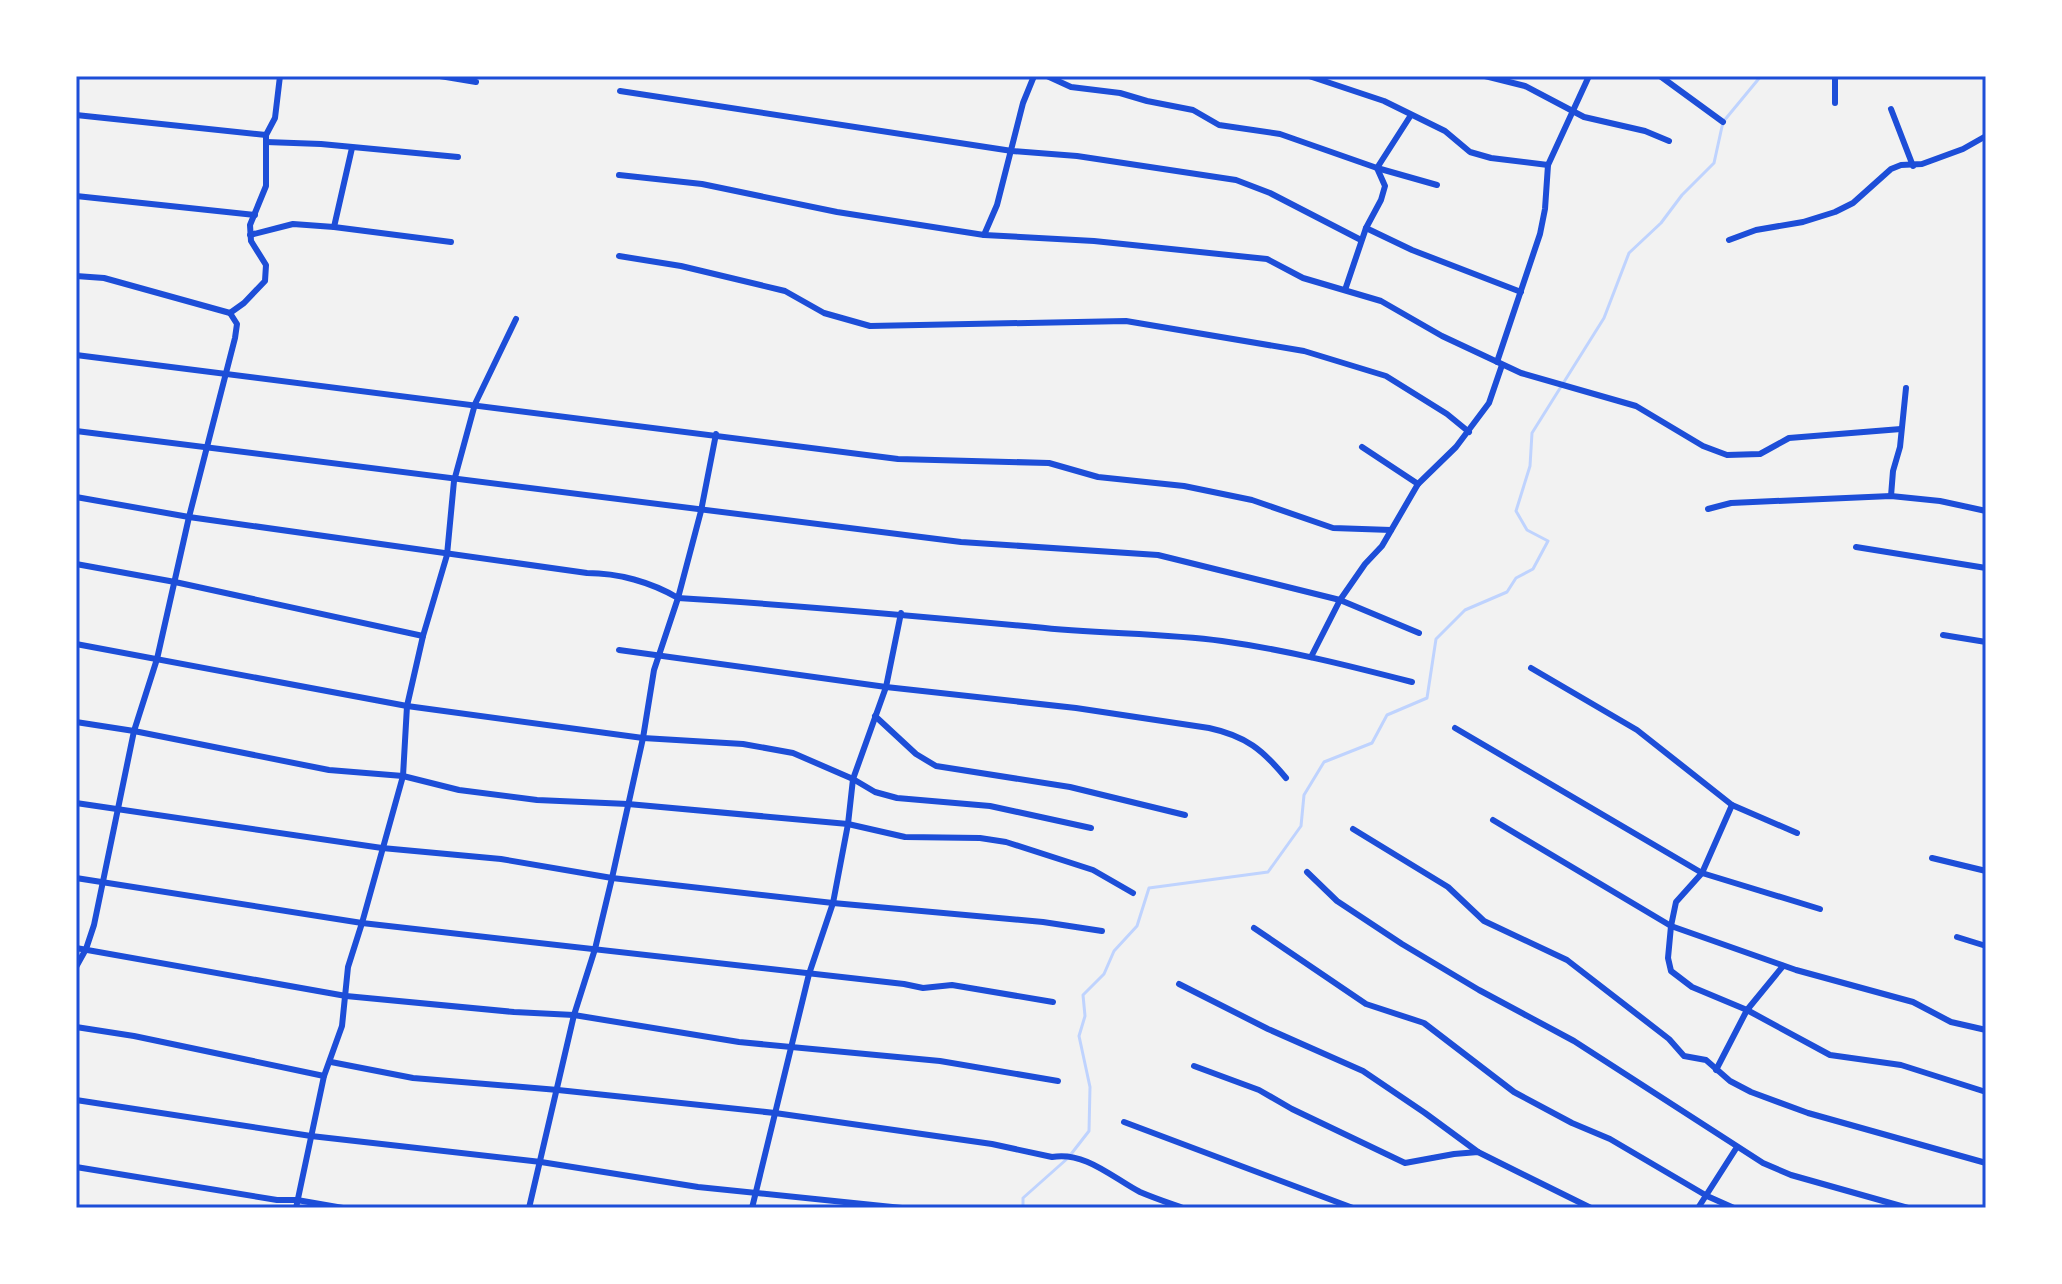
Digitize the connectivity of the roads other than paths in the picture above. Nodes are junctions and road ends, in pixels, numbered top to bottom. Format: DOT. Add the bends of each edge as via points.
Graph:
graph roads {
  1 [pos="280,76"];
  2 [pos="440,76"];
  3 [pos="1034,76"];
  4 [pos="1047,76"];
  5 [pos="1309,76"];
  6 [pos="1485,76"];
  7 [pos="1589,76"];
  8 [pos="1660,76"];
  9 [pos="1835,76"];
  10 [pos="476,82"];
  11 [pos="620,91"];
  12 [pos="1835,103"];
  13 [pos="1891,109"];
  14 [pos="1572,113"];
  15 [pos="76,115"];
  16 [pos="1411,115"];
  17 [pos="1723,122"];
  18 [pos="1986,136"];
  19 [pos="266,139"];
  20 [pos="1669,141"];
  21 [pos="352,148"];
  22 [pos="1012,151"];
  23 [pos="458,157"];
  24 [pos="1548,165"];
  25 [pos="1913,166"];
  26 [pos="1377,168"];
  27 [pos="619,175"];
  28 [pos="1437,185"];
  29 [pos="76,196"];
  30 [pos="255,215"];
  31 [pos="334,227"];
  32 [pos="1366,228"];
  33 [pos="250,235"];
  34 [pos="984,235"];
  35 [pos="1361,240"];
  36 [pos="1729,240"];
  37 [pos="451,242"];
  38 [pos="619,256"];
  39 [pos="76,276"];
  40 [pos="1345,290"];
  41 [pos="1521,292"];
  42 [pos="230,313"];
  43 [pos="516,319"];
  44 [pos="76,355"];
  45 [pos="1500,364"];
  46 [pos="226,374"];
  47 [pos="1906,388"];
  48 [pos="475,404"];
  49 [pos="1901,429"];
  50 [pos="76,431"];
  51 [pos="1469,432"];
  52 [pos="716,434"];
  53 [pos="1362,447"];
  54 [pos="207,448"];
  55 [pos="454,481"];
  56 [pos="1418,484"];
  57 [pos="1891,496"];
  58 [pos="76,497"];
  59 [pos="1708,509"];
  60 [pos="701,511"];
  61 [pos="1986,511"];
  62 [pos="189,517"];
  63 [pos="1391,530"];
  64 [pos="1856,547"];
  65 [pos="447,555"];
  66 [pos="76,564"];
  67 [pos="1986,568"];
  68 [pos="175,582"];
  69 [pos="678,598"];
  70 [pos="1340,600"];
  71 [pos="901,613"];
  72 [pos="1419,633"];
  73 [pos="1943,635"];
  74 [pos="423,636"];
  75 [pos="1986,642"];
  76 [pos="76,644"];
  77 [pos="619,650"];
  78 [pos="658,656"];
  79 [pos="1311,657"];
  80 [pos="157,659"];
  81 [pos="1531,668"];
  82 [pos="1412,682"];
  83 [pos="886,687"];
  84 [pos="407,706"];
  85 [pos="875,716"];
  86 [pos="76,722"];
  87 [pos="1455,728"];
  88 [pos="134,731"];
  89 [pos="643,738"];
  90 [pos="403,776"];
  91 [pos="1286,778"];
  92 [pos="853,779"];
  93 [pos="76,803"];
  94 [pos="628,804"];
  95 [pos="1732,805"];
  96 [pos="117,809"];
  97 [pos="1185,815"];
  98 [pos="1493,820"];
  99 [pos="848,824"];
  100 [pos="1091,828"];
  101 [pos="1353,829"];
  102 [pos="1797,833"];
  103 [pos="382,848"];
  104 [pos="1932,858"];
  105 [pos="1986,871"];
  106 [pos="1307,872"];
  107 [pos="1702,873"];
  108 [pos="76,878"];
  109 [pos="612,878"];
  110 [pos="103,881"];
  111 [pos="1133,893"];
  112 [pos="833,903"];
  113 [pos="1820,909"];
  114 [pos="362,923"];
  115 [pos="1671,926"];
  116 [pos="1254,928"];
  117 [pos="1102,931"];
  118 [pos="1957,937"];
  119 [pos="1986,946"];
  120 [pos="76,948"];
  121 [pos="86,949"];
  122 [pos="595,949"];
  123 [pos="1783,966"];
  124 [pos="76,967"];
  125 [pos="809,974"];
  126 [pos="1179,984"];
  127 [pos="346,996"];
  128 [pos="1053,1002"];
  129 [pos="1747,1010"];
  130 [pos="574,1015"];
  131 [pos="76,1027"];
  132 [pos="1986,1030"];
  133 [pos="791,1047"];
  134 [pos="331,1062"];
  135 [pos="1194,1066"];
  136 [pos="1716,1070"];
  137 [pos="324,1076"];
  138 [pos="1058,1081"];
  139 [pos="558,1090"];
  140 [pos="1986,1092"];
  141 [pos="76,1100"];
  142 [pos="775,1113"];
  143 [pos="1124,1122"];
  144 [pos="311,1136"];
  145 [pos="1737,1147"];
  146 [pos="1478,1152"];
  147 [pos="541,1162"];
  148 [pos="1986,1163"];
  149 [pos="76,1167"];
  150 [pos="755,1191"];
  151 [pos="1707,1196"];
  152 [pos="296,1204"];
  153 [pos="343,1208"];
  154 [pos="529,1208"];
  155 [pos="752,1208"];
  156 [pos="902,1208"];
  157 [pos="1183,1208"];
  158 [pos="1353,1208"];
  159 [pos="1591,1208"];
  160 [pos="1698,1208"];
  161 [pos="1734,1208"];
  162 [pos="1908,1208"];
  1 -- 19 [label="street" via="275,118"];
  2 -- 10 [label="street"];
  3 -- 22 [label="street"];
  4 -- 26 [label="street" via="1071,87 1193,110 1219,125 1280,134"];
  5 -- 16 [label="street"];
  6 -- 14 [label="street" via="1525,86"];
  7 -- 14 [label="street"];
  8 -- 17 [label="street"];
  9 -- 12 [label="street"];
  11 -- 22 [label="street"];
  13 -- 25 [label="street"];
  14 -- 20 [label="street"];
  14 -- 24 [label="street"];
  15 -- 19 [label="street"];
  16 -- 24 [label="street" via="1445,131 1470,152"];
  16 -- 26 [label="street"];
  18 -- 25 [label="street"];
  19 -- 21 [label="street"];
  19 -- 30 [label="street" via="266,186"];
  21 -- 23 [label="street"];
  21 -- 31 [label="street"];
  22 -- 34 [label="street"];
  22 -- 35 [label="street" via="1236,180"];
  24 -- 41 [label="street" via="1545,209"];
  25 -- 36 [label="street" via="1891,169 1835,212"];
  26 -- 28 [label="street"];
  26 -- 32 [label="street" via="1385,186"];
  27 -- 34 [label="street" via="702,184"];
  29 -- 30 [label="street"];
  30 -- 33 [label="street"];
  31 -- 33 [label="street" via="293,224"];
  31 -- 37 [label="street"];
  32 -- 35 [label="street"];
  32 -- 41 [label="street"];
  33 -- 42 [label="street" via="266,265 265,281"];
  34 -- 40 [label="street" via="1262,258"];
  35 -- 40 [label="street"];
  38 -- 51 [label="street" via="785,291 824,313 870,326 1126,321 1304,351 1386,376"];
  39 -- 42 [label="street" via="104,278"];
  40 -- 45 [label="street" via="1381,301"];
  41 -- 45 [label="street"];
  42 -- 46 [label="street" via="237,324"];
  43 -- 48 [label="street"];
  44 -- 46 [label="street"];
  45 -- 49 [label="street" via="1636,406 1727,455 1760,454 1789,438"];
  45 -- 51 [label="street" via="1489,403"];
  46 -- 48 [label="street"];
  46 -- 54 [label="street"];
  47 -- 49 [label="street"];
  48 -- 52 [label="street"];
  48 -- 55 [label="street"];
  49 -- 57 [label="street"];
  50 -- 54 [label="street"];
  51 -- 56 [label="street"];
  52 -- 60 [label="street"];
  52 -- 63 [label="street" via="898,459 1049,463 1098,477 1252,500 1333,528"];
  53 -- 56 [label="street"];
  54 -- 55 [label="street"];
  54 -- 62 [label="street"];
  55 -- 60 [label="street"];
  55 -- 65 [label="street"];
  56 -- 63 [label="street"];
  57 -- 59 [label="street" via="1731,503"];
  57 -- 61 [label="street"];
  58 -- 62 [label="street"];
  60 -- 69 [label="street"];
  60 -- 70 [label="street" via="961,542 1158,555"];
  62 -- 65 [label="street"];
  62 -- 68 [label="street"];
  63 -- 70 [label="street"];
  64 -- 67 [label="street"];
  65 -- 69 [label="street" via="603,572"];
  65 -- 74 [label="street"];
  66 -- 68 [label="street"];
  68 -- 74 [label="street"];
  68 -- 80 [label="street"];
  69 -- 71 [label="street"];
  69 -- 78 [label="street"];
  70 -- 72 [label="street"];
  70 -- 79 [label="street"];
  71 -- 79 [label="street" via="1222,641"];
  71 -- 83 [label="street"];
  73 -- 75 [label="street"];
  74 -- 84 [label="street"];
  76 -- 80 [label="street"];
  77 -- 78 [label="street"];
  78 -- 83 [label="street"];
  78 -- 89 [label="street"];
  79 -- 82 [label="street"];
  80 -- 84 [label="street"];
  80 -- 88 [label="street"];
  81 -- 95 [label="street" via="1637,730"];
  83 -- 85 [label="street"];
  83 -- 91 [label="street" via="1224,731 1259,748"];
  84 -- 89 [label="street"];
  84 -- 90 [label="street"];
  85 -- 92 [label="street"];
  85 -- 97 [label="street" via="936,766 1070,787"];
  86 -- 88 [label="street"];
  87 -- 107 [label="street"];
  88 -- 90 [label="street" via="329,770"];
  88 -- 96 [label="street"];
  89 -- 92 [label="street" via="793,753"];
  89 -- 94 [label="street"];
  90 -- 94 [label="street" via="474,792"];
  90 -- 103 [label="street"];
  92 -- 99 [label="street"];
  92 -- 100 [label="street" via="897,798 990,806"];
  93 -- 96 [label="street"];
  94 -- 99 [label="street"];
  94 -- 109 [label="street"];
  95 -- 102 [label="street"];
  95 -- 107 [label="street"];
  96 -- 103 [label="street"];
  96 -- 110 [label="street"];
  98 -- 115 [label="street"];
  99 -- 111 [label="street" via="905,837 1006,842 1093,870"];
  99 -- 112 [label="street"];
  101 -- 136 [label="street" via="1448,887 1484,921 1567,960 1684,1056 1706,1060"];
  103 -- 109 [label="street" via="501,859"];
  103 -- 114 [label="street"];
  104 -- 105 [label="street"];
  106 -- 145 [label="street" via="1337,901 1402,944 1574,1041"];
  107 -- 113 [label="street"];
  107 -- 115 [label="street" via="1676,902"];
  108 -- 110 [label="street"];
  109 -- 112 [label="street"];
  109 -- 122 [label="street"];
  110 -- 114 [label="street"];
  110 -- 121 [label="street"];
  112 -- 117 [label="street"];
  112 -- 125 [label="street"];
  114 -- 122 [label="street"];
  114 -- 127 [label="street" via="348,967"];
  115 -- 123 [label="street"];
  115 -- 129 [label="street" via="1671,971 1692,987"];
  116 -- 151 [label="street" via="1366,1004 1424,1023 1514,1092 1610,1139"];
  118 -- 119 [label="street"];
  120 -- 121 [label="street"];
  121 -- 124 [label="street"];
  121 -- 127 [label="street"];
  122 -- 125 [label="street"];
  122 -- 130 [label="street"];
  123 -- 129 [label="street"];
  123 -- 132 [label="street" via="1913,1002 1951,1022"];
  125 -- 128 [label="street" via="923,988 952,985"];
  125 -- 133 [label="street"];
  126 -- 146 [label="street" via="1363,1071"];
  127 -- 130 [label="street"];
  127 -- 134 [label="street"];
  129 -- 136 [label="street"];
  129 -- 140 [label="street" via="1830,1055 1901,1065"];
  130 -- 133 [label="street"];
  130 -- 139 [label="street"];
  131 -- 137 [label="street"];
  133 -- 138 [label="street" via="940,1061"];
  133 -- 142 [label="street"];
  134 -- 137 [label="street"];
  134 -- 139 [label="street" via="413,1078"];
  135 -- 146 [label="street" via="1259,1090 1405,1163"];
  136 -- 148 [label="street" via="1778,1104"];
  137 -- 144 [label="street"];
  139 -- 142 [label="street"];
  139 -- 147 [label="street"];
  141 -- 144 [label="street"];
  142 -- 150 [label="street"];
  142 -- 157 [label="street" via="1061,1155 1099,1166 1140,1192"];
  143 -- 158 [label="street"];
  144 -- 147 [label="street"];
  144 -- 152 [label="street"];
  145 -- 151 [label="street"];
  145 -- 162 [label="street" via="1791,1175"];
  146 -- 159 [label="street"];
  147 -- 150 [label="street"];
  147 -- 154 [label="street"];
  149 -- 152 [label="street"];
  150 -- 155 [label="street"];
  150 -- 156 [label="street"];
  151 -- 160 [label="street"];
  151 -- 161 [label="street"];
  152 -- 153 [label="street"];
}
